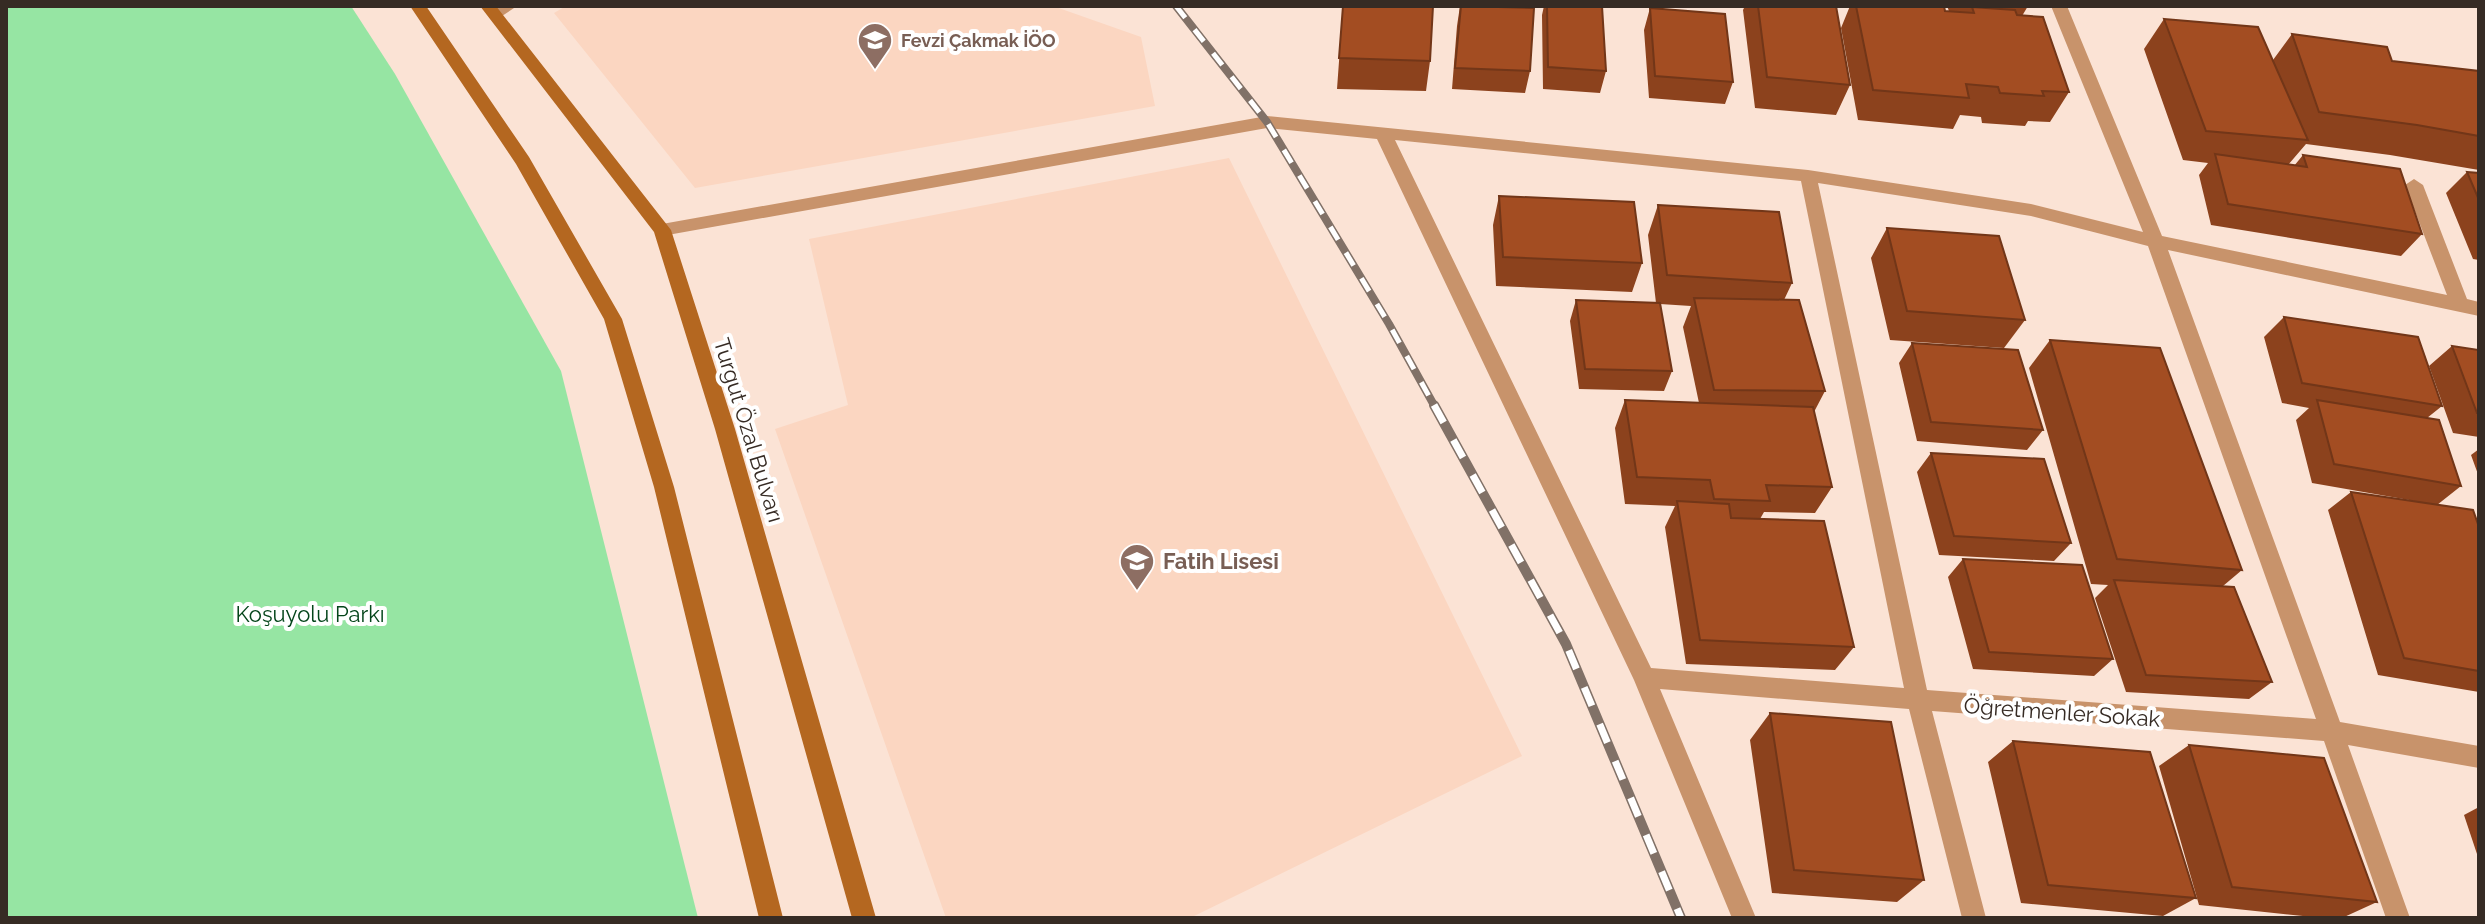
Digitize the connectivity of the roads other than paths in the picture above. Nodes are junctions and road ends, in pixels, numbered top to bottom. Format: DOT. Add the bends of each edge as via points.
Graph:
graph roads {
  1 [pos="418,6"];
  2 [pos="2059,6"];
  3 [pos="497,9"];
  4 [pos="1384,135"];
  5 [pos="1808,176"];
  6 [pos="2414,185"];
  7 [pos="662,230"];
  8 [pos="2154,241"];
  9 [pos="2470,307"];
  10 [pos="1644,678"];
  11 [pos="1918,701"];
  12 [pos="2329,731"];
  13 [pos="2479,757"];
  14 [pos="771,918"];
  15 [pos="864,918"];
  16 [pos="1744,918"];
  17 [pos="1974,918"];
  18 [pos="2398,918"];
  1 -- 14 [label="main road" via="523,161 613,319 664,487"];
  2 -- 8 [label="street"];
  3 -- 7 [label="main road, Turgut Özal Bulvarı"];
  4 -- 5 [label="street"];
  4 -- 7 [label="street" via="1267,122"];
  4 -- 10 [label="street"];
  5 -- 8 [label="street" via="2031,210"];
  5 -- 11 [label="street"];
  6 -- 9 [label="street"];
  7 -- 15 [label="main road, Turgut Özal Bulvarı" via="725,429"];
  8 -- 9 [label="street"];
  8 -- 12 [label="street"];
  10 -- 11 [label="street, Öğretmenler Sokak"];
  10 -- 16 [label="street"];
  11 -- 12 [label="street, Öğretmenler Sokak"];
  11 -- 17 [label="street"];
  12 -- 13 [label="street, Öğretmenler Sokak"];
  12 -- 18 [label="street"];
}
